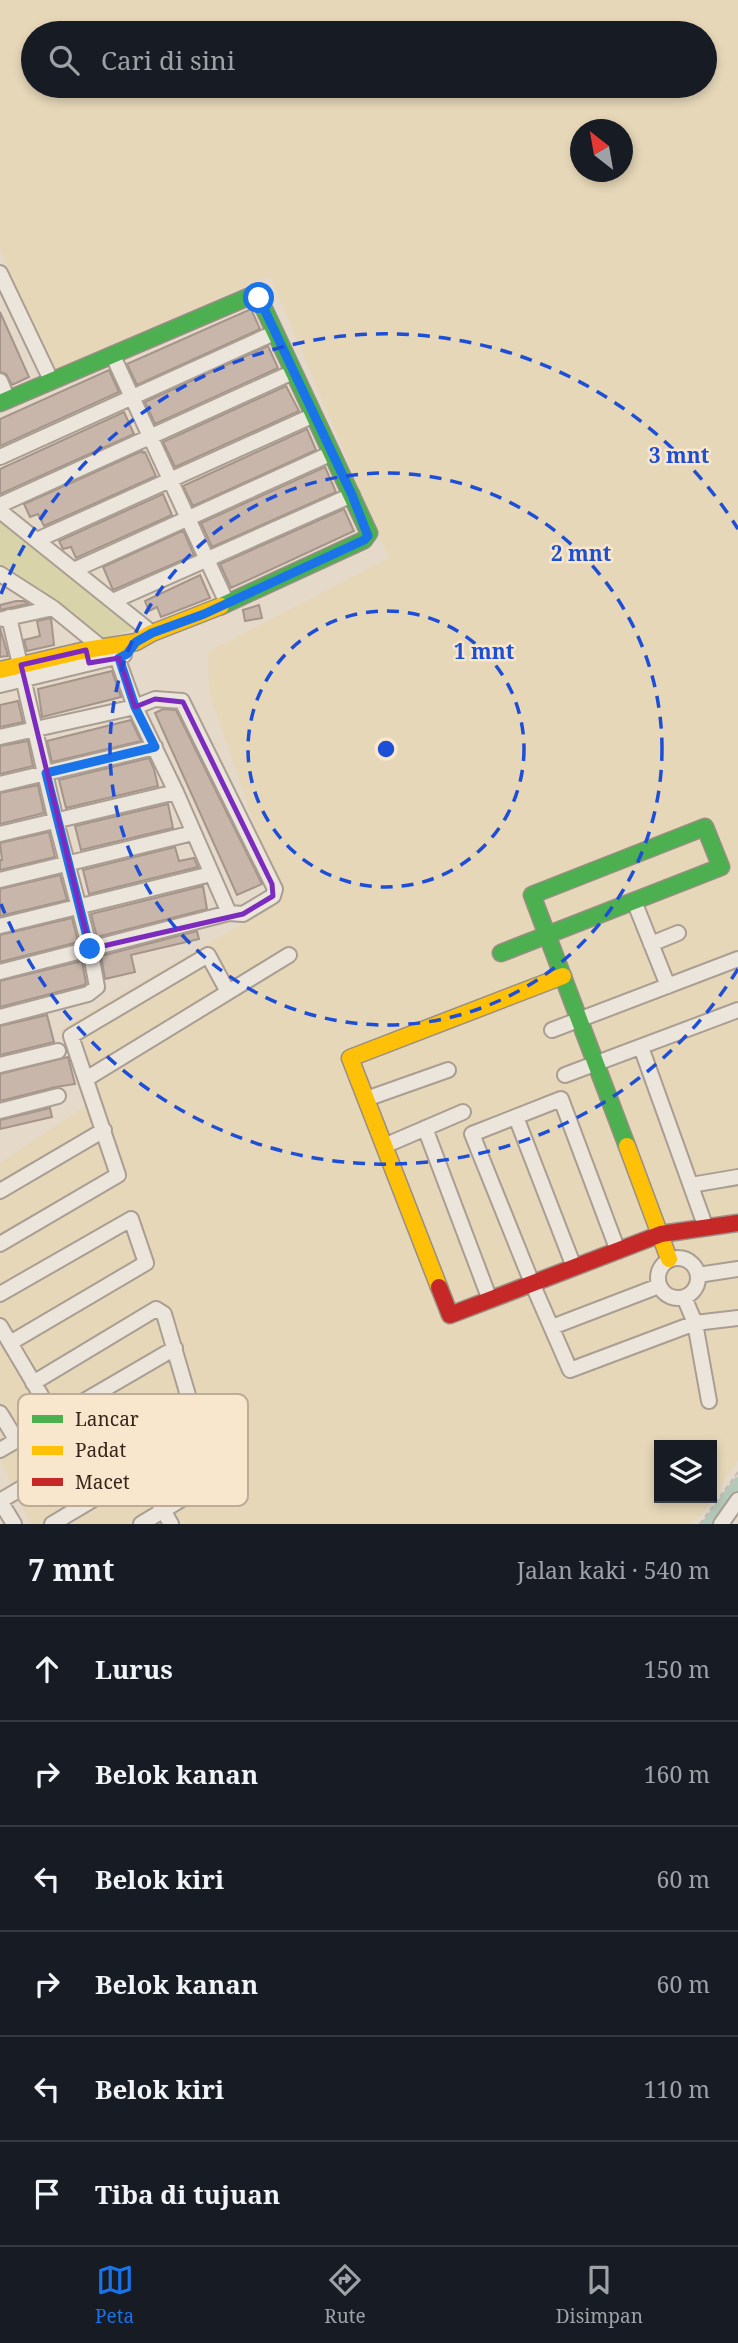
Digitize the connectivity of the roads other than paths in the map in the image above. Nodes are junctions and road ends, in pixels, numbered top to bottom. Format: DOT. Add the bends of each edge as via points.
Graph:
graph roads {
  1 [pos="0,273"];
  2 [pos="274,332"];
  3 [pos="113,356"];
  4 [pos="293,372"];
  5 [pos="51,380"];
  6 [pos="0,381"];
  7 [pos="132,397"];
  8 [pos="4,401"];
  9 [pos="314,415"];
  10 [pos="150,437"];
  11 [pos="332,453"];
  12 [pos="0,457"];
  13 [pos="170,480"];
  14 [pos="352,495"];
  15 [pos="0,505"];
  16 [pos="0,511"];
  17 [pos="188,518"];
  18 [pos="37,540"];
  19 [pos="207,559"];
  20 [pos="74,570"];
  21 [pos="0,574"];
  22 [pos="113,601"];
  23 [pos="227,603"];
  24 [pos="53,608"];
  25 [pos="5,618"];
  26 [pos="152,633"];
  27 [pos="102,653"];
  28 [pos="0,670"];
  29 [pos="23,672"];
  30 [pos="0,685"];
  31 [pos="135,707"];
  32 [pos="35,728"];
  33 [pos="0,737"];
  34 [pos="155,747"];
  35 [pos="46,773"];
  36 [pos="0,783"];
  37 [pos="176,792"];
  38 [pos="56,821"];
  39 [pos="192,833"];
  40 [pos="0,834"];
  41 [pos="68,863"];
  42 [pos="211,874"];
  43 [pos="0,880"];
  44 [pos="634,901"];
  45 [pos="79,907"];
  46 [pos="229,913"];
  47 [pos="0,926"];
  48 [pos="678,933"];
  49 [pos="547,934"];
  50 [pos="651,944"];
  51 [pos="90,949"];
  52 [pos="501,953"];
  53 [pos="289,955"];
  54 [pos="738,959"];
  55 [pos="0,972"];
  56 [pos="563,976"];
  57 [pos="668,986"];
  58 [pos="228,992"];
  59 [pos="738,1010"];
  60 [pos="0,1017"];
  61 [pos="579,1020"];
  62 [pos="552,1030"];
  63 [pos="641,1047"];
  64 [pos="58,1051"];
  65 [pos="596,1064"];
  66 [pos="0,1065"];
  67 [pos="448,1070"];
  68 [pos="565,1075"];
  69 [pos="86,1079"];
  70 [pos="58,1096"];
  71 [pos="366,1099"];
  72 [pos="0,1111"];
  73 [pos="463,1112"];
  74 [pos="516,1117"];
  75 [pos="425,1128"];
  76 [pos="104,1130"];
  77 [pos="384,1146"];
  78 [pos="738,1177"];
  79 [pos="691,1185"];
  80 [pos="0,1191"];
  81 [pos="738,1223"];
  82 [pos="706,1227"];
  83 [pos="661,1234"];
  84 [pos="0,1244"];
  85 [pos="618,1251"];
  86 [pos="669,1259"];
  87 [pos="574,1267"];
  88 [pos="738,1269"];
  89 [pos="698,1275"];
  90 [pos="532,1283"];
  91 [pos="659,1286"];
  92 [pos="0,1294"];
  93 [pos="684,1297"];
  94 [pos="490,1300"];
  95 [pos="738,1318"];
  96 [pos="695,1323"];
  97 [pos="0,1326"];
  98 [pos="552,1327"];
  99 [pos="10,1343"];
  100 [pos="175,1348"];
  101 [pos="33,1382"];
  102 [pos="40,1394"];
  103 [pos="99,1394"];
  104 [pos="188,1394"];
  105 [pos="709,1401"];
  106 [pos="0,1413"];
  107 [pos="16,1441"];
  108 [pos="0,1450"];
  109 [pos="18,1490"];
  110 [pos="738,1500"];
  111 [pos="0,1501"];
  112 [pos="82,1506"];
  113 [pos="162,1506"];
  114 [pos="171,1506"];
  115 [pos="164,1510"];
  116 [pos="14,1524"];
  117 [pos="52,1524"];
  118 [pos="141,1524"];
  119 [pos="171,1524"];
  120 [pos="721,1524"];
  1 -- 5 [label="street"];
  2 -- 3 [label="street" via="255,294"];
  2 -- 4 [label="street"];
  2 -- 7 [label="street"];
  3 -- 5 [label="street"];
  3 -- 7 [label="street"];
  4 -- 9 [label="street"];
  4 -- 10 [label="street"];
  5 -- 8 [label="street"];
  6 -- 8 [label="street"];
  7 -- 10 [label="street"];
  7 -- 12 [label="street"];
  9 -- 11 [label="street"];
  9 -- 13 [label="street"];
  10 -- 13 [label="street"];
  10 -- 15 [label="street"];
  11 -- 14 [label="street"];
  11 -- 17 [label="street"];
  13 -- 17 [label="street"];
  13 -- 18 [label="street"];
  14 -- 19 [label="street"];
  14 -- 23 [label="street" via="368,530 367,538"];
  16 -- 18 [label="street"];
  17 -- 19 [label="street"];
  17 -- 20 [label="street"];
  18 -- 20 [label="street"];
  19 -- 22 [label="street"];
  19 -- 23 [label="street"];
  20 -- 22 [label="street"];
  21 -- 24 [label="street"];
  22 -- 26 [label="street"];
  23 -- 26 [label="street"];
  24 -- 25 [label="street"];
  24 -- 27 [label="street"];
  25 -- 29 [label="street"];
  26 -- 27 [label="street"];
  27 -- 29 [label="street"];
  27 -- 31 [label="street"];
  28 -- 29 [label="street"];
  29 -- 30 [label="street"];
  29 -- 32 [label="street"];
  31 -- 32 [label="street"];
  31 -- 34 [label="street"];
  31 -- 46 [label="street" via="155,699 183,702 275,889 273,896 243,914"];
  32 -- 33 [label="street"];
  32 -- 35 [label="street"];
  34 -- 35 [label="street"];
  34 -- 37 [label="street"];
  35 -- 36 [label="street"];
  35 -- 38 [label="street"];
  37 -- 38 [label="street"];
  37 -- 39 [label="street"];
  38 -- 40 [label="street"];
  38 -- 41 [label="street"];
  39 -- 41 [label="street"];
  39 -- 42 [label="street"];
  41 -- 43 [label="street"];
  41 -- 45 [label="street"];
  42 -- 45 [label="street"];
  42 -- 46 [label="street"];
  44 -- 49 [label="street"];
  44 -- 49 [label="street" via="721,867 705,827 532,895"];
  44 -- 50 [label="street"];
  45 -- 47 [label="street"];
  45 -- 51 [label="street"];
  46 -- 51 [label="street"];
  48 -- 50 [label="street"];
  49 -- 52 [label="street"];
  49 -- 56 [label="street"];
  50 -- 57 [label="street"];
  51 -- 55 [label="street"];
  51 -- 60 [label="street" via="97,983 94,992"];
  53 -- 58 [label="street"];
  54 -- 57 [label="street"];
  56 -- 61 [label="street"];
  56 -- 71 [label="street" via="350,1058"];
  57 -- 61 [label="street"];
  58 -- 69 [label="street"];
  58 -- 69 [label="street" via="208,955 71,1036"];
  59 -- 63 [label="street"];
  61 -- 62 [label="street"];
  61 -- 65 [label="street"];
  63 -- 65 [label="street"];
  63 -- 79 [label="street"];
  64 -- 66 [label="street"];
  65 -- 68 [label="street"];
  65 -- 83 [label="street"];
  67 -- 71 [label="street"];
  69 -- 76 [label="street"];
  70 -- 72 [label="street"];
  71 -- 77 [label="street"];
  73 -- 75 [label="street"];
  74 -- 85 [label="street" via="561,1099"];
  74 -- 87 [label="street"];
  74 -- 90 [label="street" via="472,1134"];
  75 -- 77 [label="street"];
  75 -- 94 [label="street"];
  76 -- 80 [label="street"];
  76 -- 84 [label="street" via="118,1175"];
  77 -- 94 [label="street" via="450,1315"];
  78 -- 79 [label="street"];
  79 -- 82 [label="street"];
  81 -- 82 [label="street"];
  82 -- 83 [label="street"];
  83 -- 85 [label="street"];
  83 -- 86 [label="street"];
  85 -- 87 [label="street"];
  86 -- 89 [label="street" via="688,1260"];
  86 -- 91 [label="street" via="657,1273"];
  87 -- 90 [label="street"];
  88 -- 89 [label="street"];
  89 -- 93 [label="street" via="696,1287"];
  90 -- 94 [label="street"];
  90 -- 98 [label="street"];
  91 -- 93 [label="street" via="670,1297"];
  91 -- 98 [label="street"];
  92 -- 99 [label="street" via="131,1219 146,1263"];
  93 -- 96 [label="street"];
  95 -- 96 [label="street"];
  96 -- 98 [label="street" via="570,1370"];
  96 -- 105 [label="street"];
  97 -- 99 [label="street"];
  99 -- 101 [label="street"];
  100 -- 101 [label="street" via="164,1314 156,1309"];
  100 -- 103 [label="street"];
  100 -- 104 [label="street"];
  101 -- 102 [label="street"];
  106 -- 107 [label="street"];
  107 -- 108 [label="street"];
  109 -- 111 [label="street"];
  110 -- 120 [label="street"];
  111 -- 116 [label="street"];
  112 -- 117 [label="street"];
  113 -- 115 [label="street"];
  114 -- 115 [label="street"];
  115 -- 118 [label="street"];
  115 -- 119 [label="street"];
}
